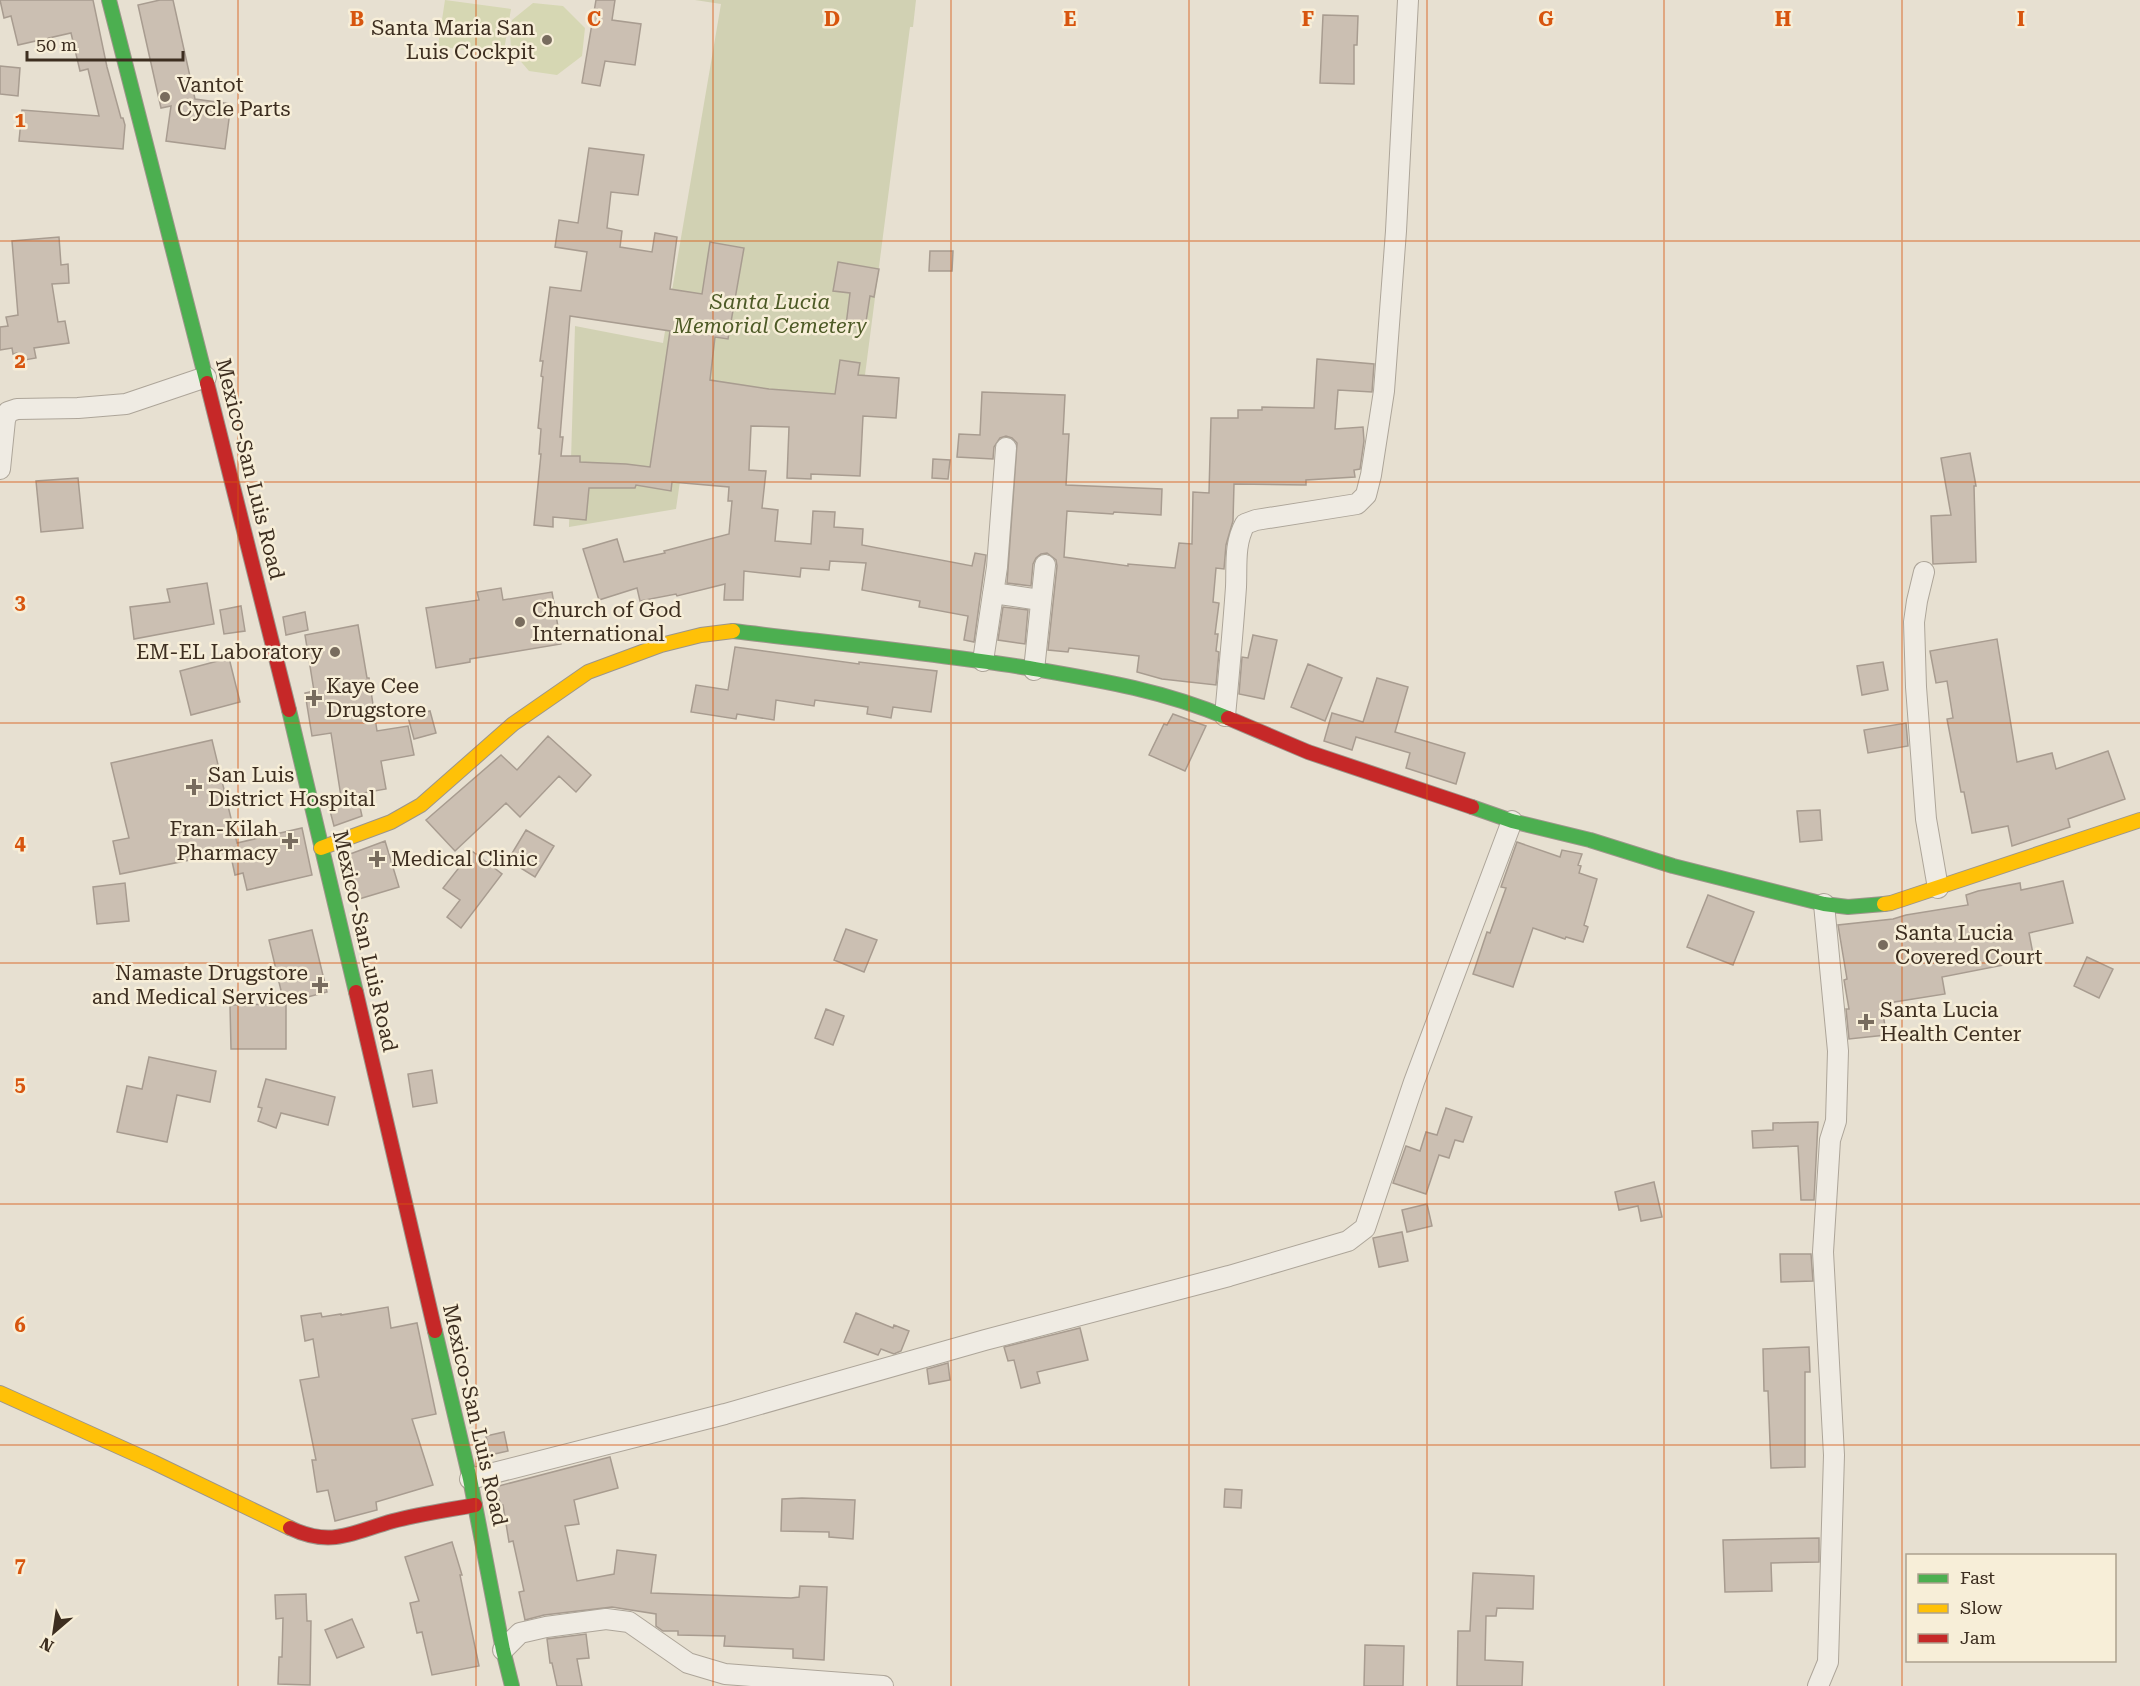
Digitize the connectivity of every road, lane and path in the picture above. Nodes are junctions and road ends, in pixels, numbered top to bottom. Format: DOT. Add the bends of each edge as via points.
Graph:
graph roads {
  1 [pos="109,0"];
  2 [pos="1408,0"];
  3 [pos="206,377"];
  4 [pos="1006,448"];
  5 [pos="0,469"];
  6 [pos="1045,565"];
  7 [pos="1924,572"];
  8 [pos="993,593"];
  9 [pos="1040,600"];
  10 [pos="983,661"];
  11 [pos="1034,670"];
  12 [pos="1225,716"];
  13 [pos="2140,820"];
  14 [pos="1512,822"];
  15 [pos="321,848"];
  16 [pos="1938,888"];
  17 [pos="1824,904"];
  18 [pos="0,1393"];
  19 [pos="470,1479"];
  20 [pos="475,1505"];
  21 [pos="503,1650"];
  22 [pos="512,1686"];
  23 [pos="883,1686"];
  24 [pos="1818,1686"];
  1 -- 3 [label="street, Mexico-San Luis Road"];
  2 -- 12 [label="street" via="1384,391 1366,495 1357,504 1245,524 1236,548"];
  3 -- 5 [label="street" via="126,404 8,412"];
  3 -- 15 [label="street, Mexico-San Luis Road"];
  4 -- 8 [label="street"];
  6 -- 9 [label="street"];
  7 -- 16 [label="street" via="1914,622 1916,687 1926,819"];
  8 -- 9 [label="street"];
  8 -- 10 [label="street"];
  9 -- 11 [label="street"];
  10 -- 11 [label="street"];
  10 -- 15 [label="street" via="733,631 661,645 588,672 557,692 405,815"];
  11 -- 12 [label="street" via="1114,682"];
  12 -- 14 [label="street" via="1308,752"];
  13 -- 16 [label="street"];
  14 -- 17 [label="street"];
  14 -- 19 [label="street" via="1414,1082 1365,1228 1348,1241 725,1414"];
  15 -- 19 [label="street, Mexico-San Luis Road"];
  16 -- 17 [label="street" via="1892,903 1848,907"];
  17 -- 24 [label="street" via="1838,1051 1836,1121 1830,1140 1823,1252 1834,1455 1828,1662"];
  18 -- 20 [label="street" via="294,1530 318,1537 342,1538 394,1521"];
  19 -- 20 [label="street, Mexico-San Luis Road"];
  20 -- 21 [label="street, Mexico-San Luis Road"];
  21 -- 22 [label="street, Mexico-San Luis Road"];
  21 -- 23 [label="street" via="520,1633 606,1619 629,1622 688,1663 725,1674"];
}
